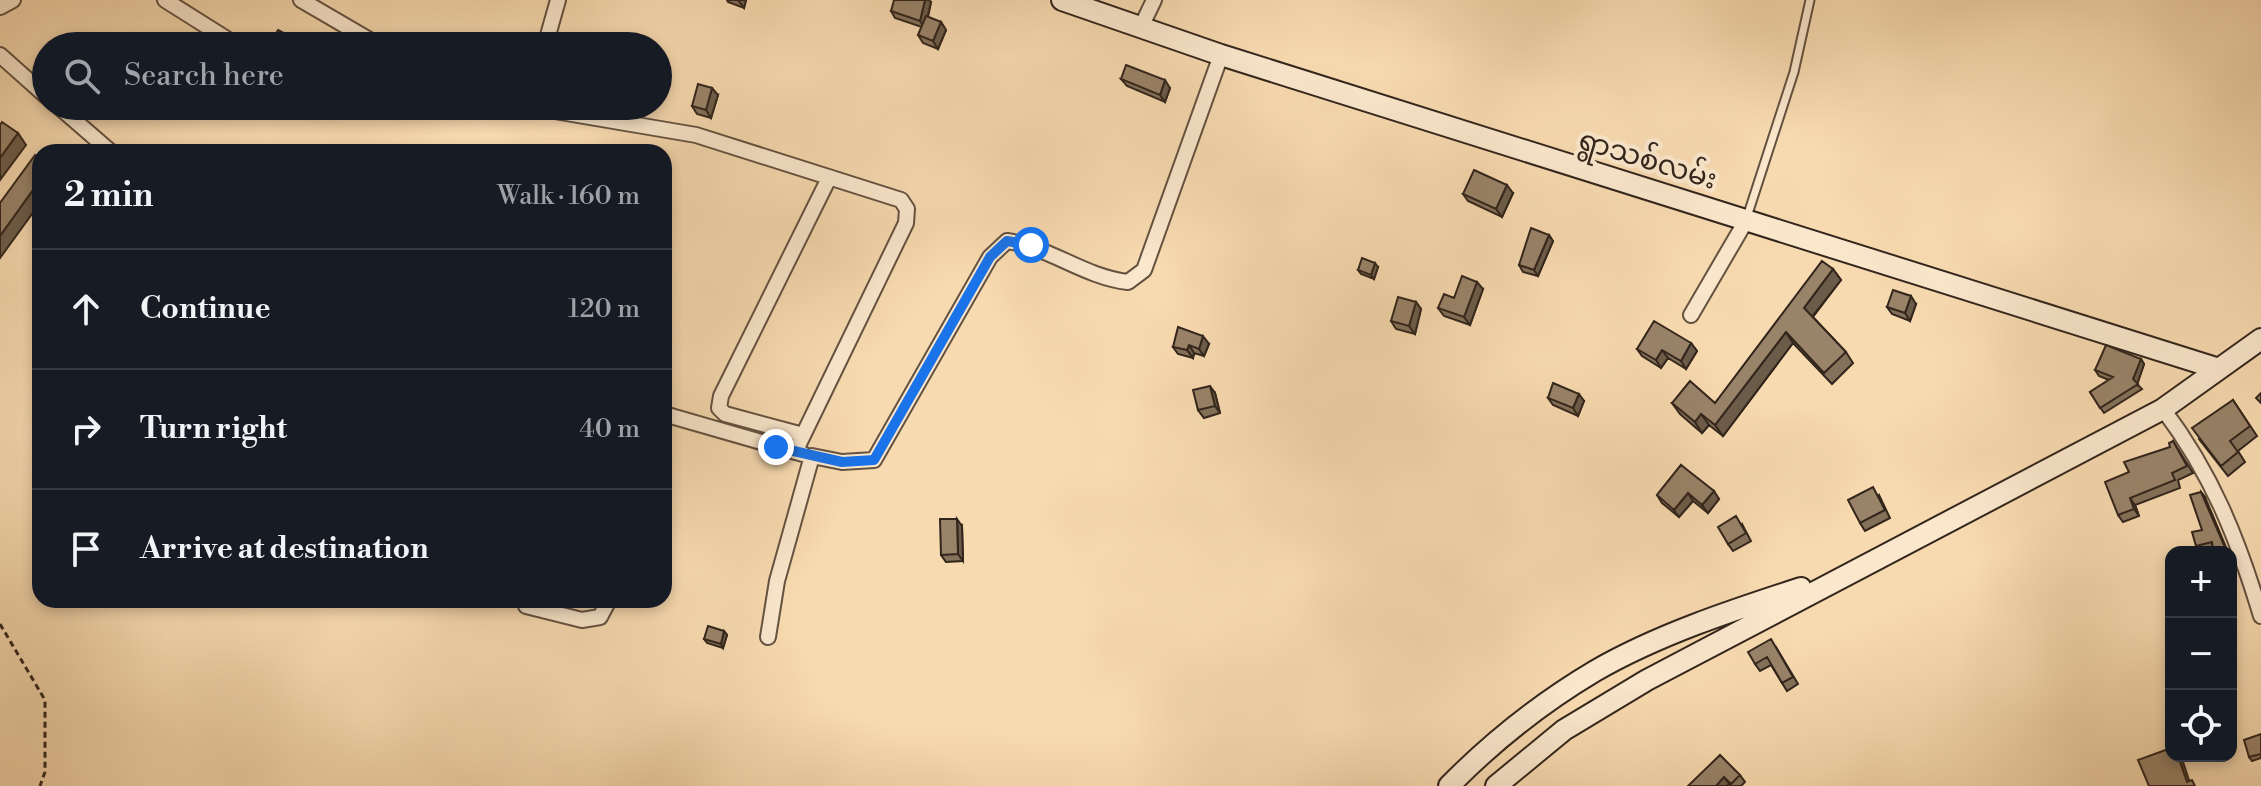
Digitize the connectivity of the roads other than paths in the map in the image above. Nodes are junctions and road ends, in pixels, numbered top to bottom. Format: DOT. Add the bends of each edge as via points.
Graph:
graph roads {
  1 [pos="13,0"];
  2 [pos="165,0"];
  3 [pos="301,0"];
  4 [pos="558,0"];
  5 [pos="1062,0"];
  6 [pos="1154,0"];
  7 [pos="1810,0"];
  8 [pos="0,7"];
  9 [pos="1142,25"];
  10 [pos="216,32"];
  11 [pos="356,32"];
  12 [pos="549,32"];
  13 [pos="0,55"];
  14 [pos="1221,55"];
  15 [pos="32,84"];
  16 [pos="74,120"];
  17 [pos="609,120"];
  18 [pos="102,144"];
  19 [pos="829,178"];
  20 [pos="1747,219"];
  21 [pos="1691,315"];
  22 [pos="2261,339"];
  23 [pos="2219,369"];
  24 [pos="2163,409"];
  25 [pos="672,416"];
  26 [pos="803,435"];
  27 [pos="795,452"];
  28 [pos="812,456"];
  29 [pos="1862,568"];
  30 [pos="534,608"];
  31 [pos="605,608"];
  32 [pos="2261,616"];
  33 [pos="768,637"];
  34 [pos="1449,786"];
  35 [pos="1496,786"];
  1 -- 8 [label="street"];
  2 -- 10 [label="street"];
  3 -- 11 [label="street"];
  4 -- 12 [label="street"];
  5 -- 9 [label="main road, ရွာသစ်လမ်း"];
  6 -- 9 [label="street"];
  7 -- 20 [label="lane" via="1794,72"];
  9 -- 14 [label="main road, ရွာသစ်လမ်း"];
  13 -- 15 [label="street"];
  14 -- 20 [label="main road, ရွာသစ်လမ်း"];
  14 -- 28 [label="street" via="1144,270 1128,282 1104,279 1031,245 1007,241 990,257 874,460 842,462"];
  16 -- 18 [label="street"];
  17 -- 19 [label="street" via="696,135"];
  19 -- 26 [label="street" via="901,200 906,223"];
  19 -- 26 [label="street" via="719,408"];
  20 -- 21 [label="street"];
  20 -- 23 [label="main road, ရွာသစ်လမ်း"];
  22 -- 23 [label="main road"];
  23 -- 24 [label="main road"];
  24 -- 29 [label="main road"];
  24 -- 32 [label="street" via="2190,445 2239,542"];
  25 -- 27 [label="street"];
  26 -- 27 [label="street"];
  27 -- 28 [label="street"];
  28 -- 33 [label="street" via="777,581"];
  29 -- 34 [label="main road" via="1701,625 1595,671 1502,738"];
  29 -- 35 [label="main road" via="1635,687 1564,730"];
  30 -- 31 [label="street" via="582,620 600,617"];
}
